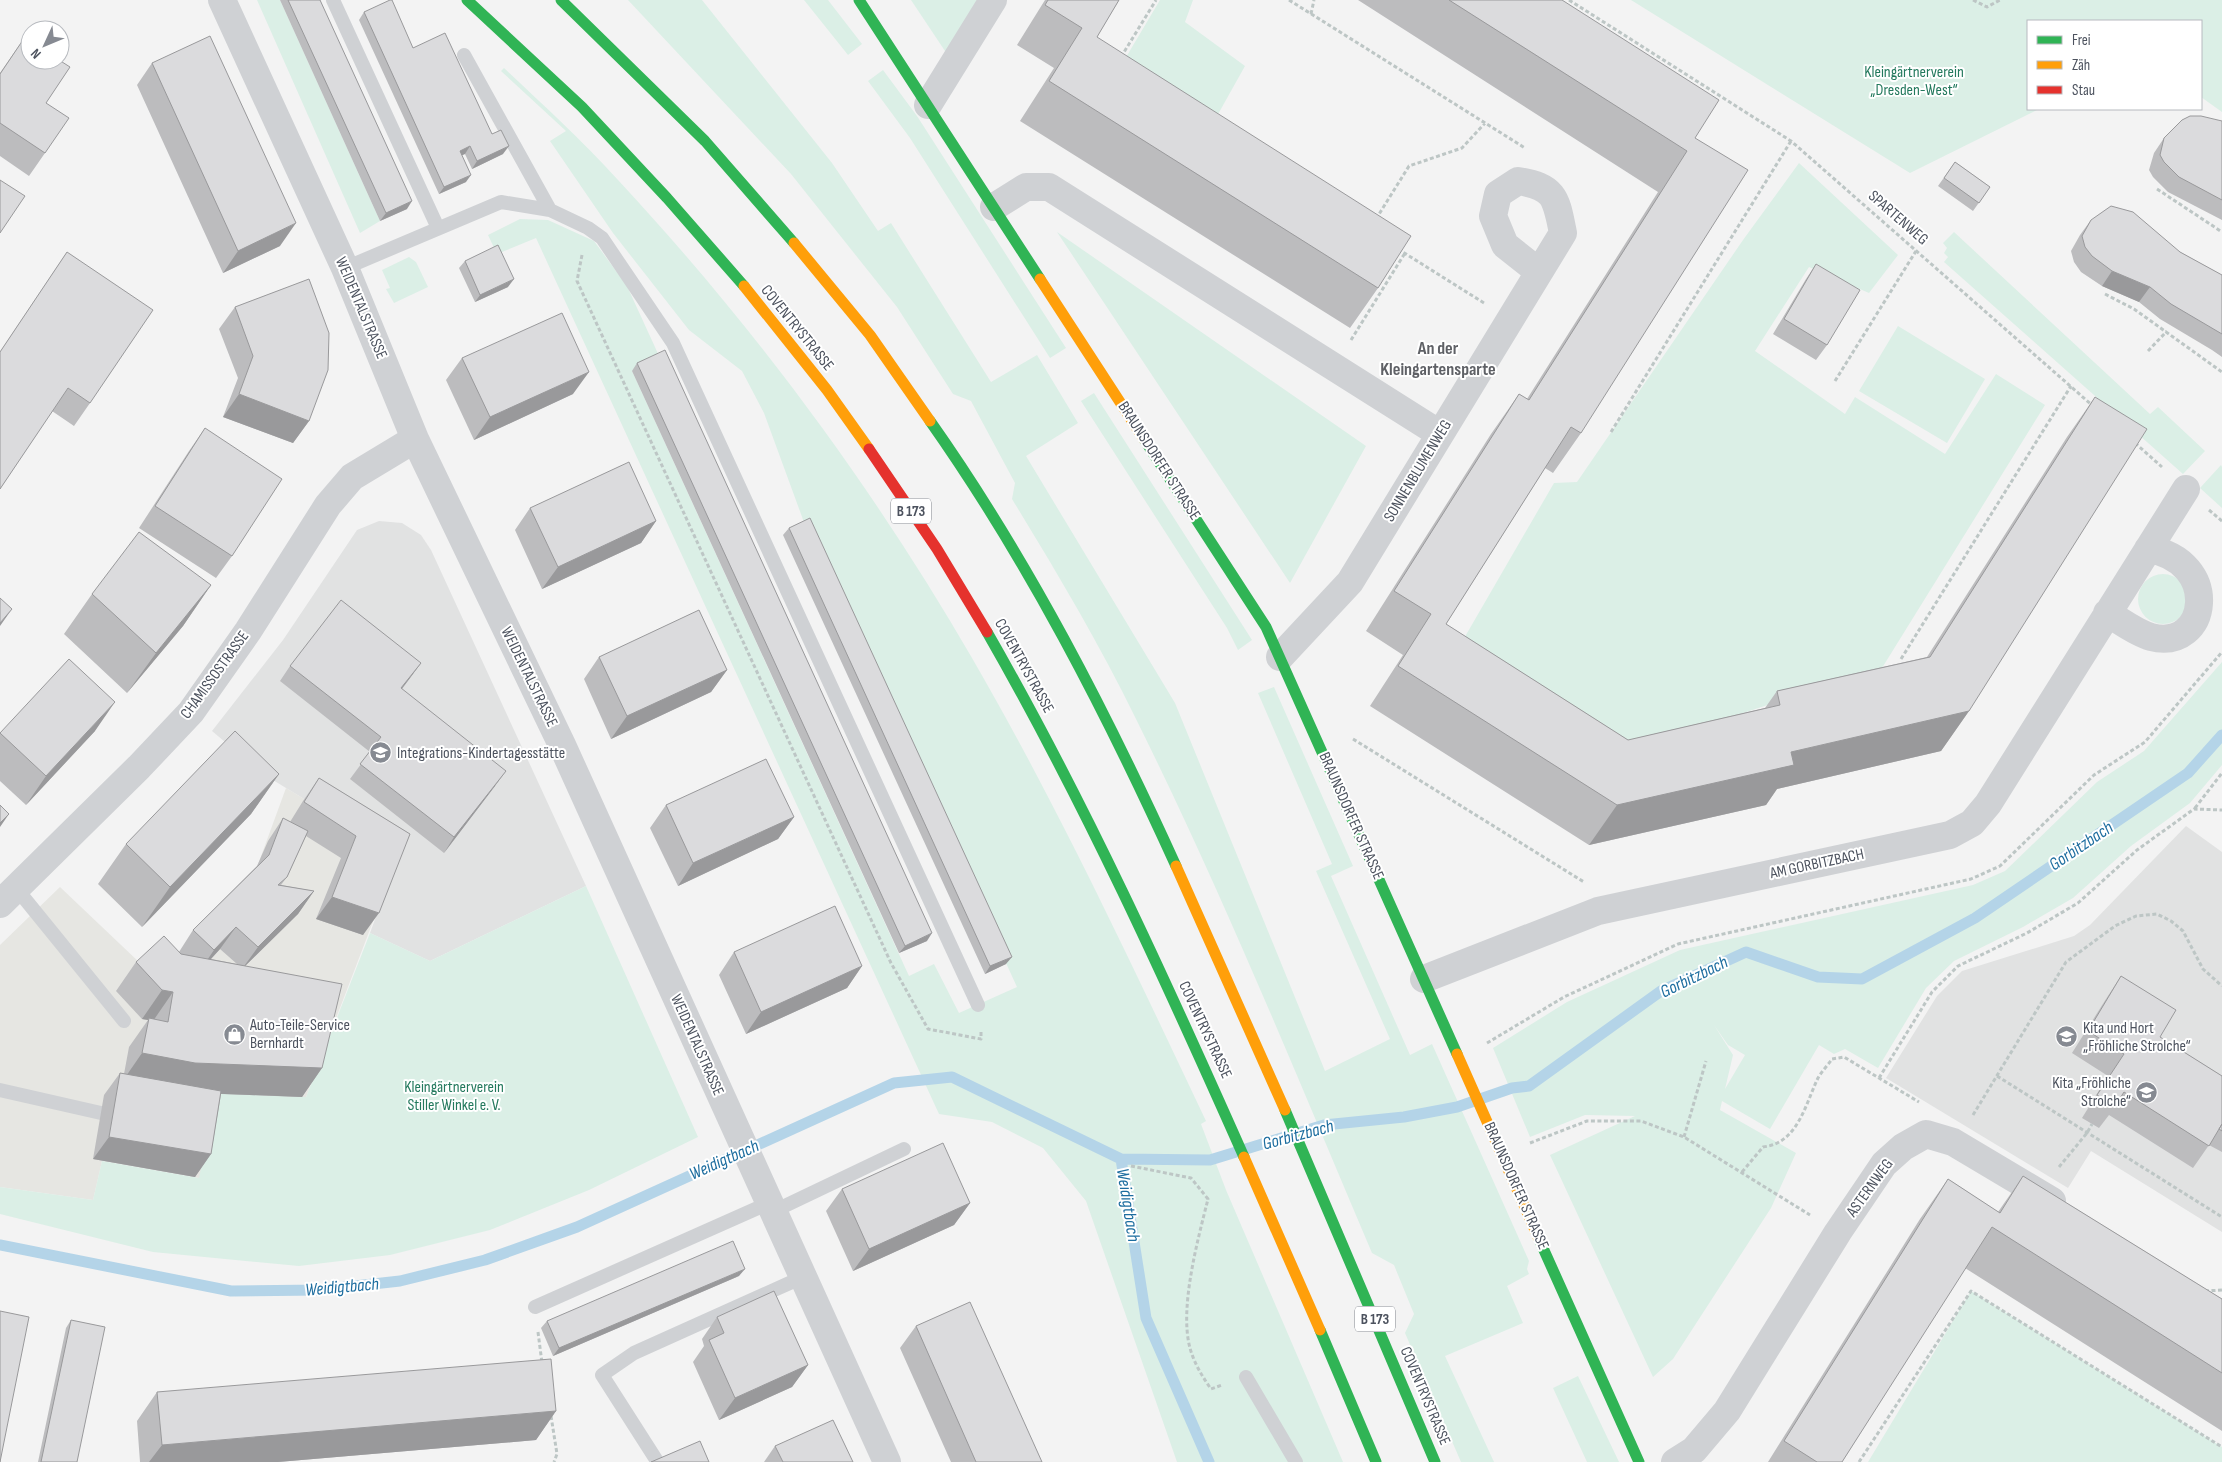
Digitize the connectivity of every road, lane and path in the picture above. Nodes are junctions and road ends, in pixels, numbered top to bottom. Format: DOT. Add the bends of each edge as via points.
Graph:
graph roads {
  1 [pos="222,0"];
  2 [pos="333,0"];
  3 [pos="467,0"];
  4 [pos="561,0"];
  5 [pos="859,0"];
  6 [pos="992,0"];
  7 [pos="1156,0"];
  8 [pos="1289,0"];
  9 [pos="1314,0"];
  10 [pos="1569,0"];
  11 [pos="1973,0"];
  12 [pos="2000,0"];
  13 [pos="1311,14"];
  14 [pos="464,54"];
  15 [pos="1117,63"];
  16 [pos="928,105"];
  17 [pos="1485,123"];
  18 [pos="1791,141"];
  19 [pos="1540,185"];
  20 [pos="2157,189"];
  21 [pos="994,207"];
  22 [pos="550,210"];
  23 [pos="1374,223"];
  24 [pos="438,228"];
  25 [pos="588,228"];
  26 [pos="2222,232"];
  27 [pos="1390,244"];
  28 [pos="1916,251"];
  29 [pos="1405,253"];
  30 [pos="345,268"];
  31 [pos="1539,272"];
  32 [pos="1460,288"];
  33 [pos="2106,294"];
  34 [pos="2167,331"];
  35 [pos="1352,339"];
  36 [pos="2148,351"];
  37 [pos="2222,372"];
  38 [pos="1835,382"];
  39 [pos="2071,386"];
  40 [pos="2100,411"];
  41 [pos="1611,432"];
  42 [pos="1440,434"];
  43 [pos="2128,437"];
  44 [pos="416,439"];
  45 [pos="2186,489"];
  46 [pos="2148,549"];
  47 [pos="2108,613"];
  48 [pos="1280,657"];
  49 [pos="1901,659"];
  50 [pos="1317,739"];
  51 [pos="2222,773"];
  52 [pos="2194,809"];
  53 [pos="2222,810"];
  54 [pos="8,896"];
  55 [pos="1598,911"];
  56 [pos="1424,979"];
  57 [pos="2222,986"];
  58 [pos="978,1005"];
  59 [pos="124,1021"];
  60 [pos="981,1039"];
  61 [pos="1706,1061"];
  62 [pos="1996,1076"];
  63 [pos="1879,1078"];
  64 [pos="0,1090"];
  65 [pos="1920,1103"];
  66 [pos="101,1113"];
  67 [pos="2092,1124"];
  68 [pos="2087,1133"];
  69 [pos="1684,1137"];
  70 [pos="1953,1142"];
  71 [pos="904,1149"];
  72 [pos="1502,1154"];
  73 [pos="1131,1166"];
  74 [pos="1742,1172"];
  75 [pos="2042,1195"];
  76 [pos="767,1199"];
  77 [pos="2076,1215"];
  78 [pos="2222,1217"];
  79 [pos="1838,1232"];
  80 [pos="803,1278"];
  81 [pos="2222,1290"];
  82 [pos="2200,1297"];
  83 [pos="535,1308"];
  84 [pos="543,1370"];
  85 [pos="1246,1377"];
  86 [pos="549,1407"];
  87 [pos="2222,1447"];
  88 [pos="657,1461"];
  89 [pos="554,1462"];
  90 [pos="888,1462"];
  91 [pos="1296,1462"];
  92 [pos="1376,1462"];
  93 [pos="1435,1462"];
  94 [pos="1640,1462"];
  95 [pos="1675,1462"];
  96 [pos="1859,1462"];
  1 -- 30 [label="street, WEIDENTALSTRASSE"];
  2 -- 24 [label="lane"];
  3 -- 92 [label="main road, COVENTRYSTRASSE / B 173" via="580,105 659,188 736,277 819,380 900,493 983,625 1051,747 1112,869 1225,1112"];
  4 -- 93 [label="main road, COVENTRYSTRASSE / B 173" via="705,141 870,335 950,449 1038,589 1164,840 1278,1094"];
  5 -- 16 [label="main road, BRAUNSDORFER STRASSE"];
  6 -- 16 [label="street"];
  7 -- 15 [label="path"];
  8 -- 13 [label="path"];
  9 -- 13 [label="path"];
  10 -- 18 [label="path, SPARTENWEG"];
  11 -- 12 [label="path" via="1987,7"];
  13 -- 17 [label="path"];
  14 -- 22 [label="lane"];
  16 -- 21 [label="main road, BRAUNSDORFER STRASSE"];
  17 -- 19 [label="path" via="1541,159"];
  17 -- 23 [label="path" via="1462,148 1409,166"];
  18 -- 28 [label="path, SPARTENWEG"];
  18 -- 41 [label="path"];
  19 -- 31 [label="street, SONNENBLUMENWEG" via="1556,202 1563,233"];
  19 -- 31 [label="street" via="1518,181 1498,194 1493,216 1505,245"];
  20 -- 26 [label="path"];
  21 -- 42 [label="street" via="1026,187 1050,187"];
  21 -- 48 [label="main road, BRAUNSDORFER STRASSE" via="1266,627"];
  22 -- 24 [label="lane" via="500,202"];
  22 -- 25 [label="lane"];
  24 -- 30 [label="lane"];
  25 -- 58 [label="lane" via="602,238 673,342"];
  25 -- 60 [label="path" via="578,281 891,963 928,1030"];
  27 -- 29 [label="path"];
  28 -- 38 [label="path"];
  28 -- 39 [label="path, SPARTENWEG"];
  29 -- 32 [label="path"];
  29 -- 35 [label="path"];
  30 -- 44 [label="street, WEIDENTALSTRASSE"];
  31 -- 42 [label="street, SONNENBLUMENWEG"];
  33 -- 34 [label="path"];
  34 -- 36 [label="path"];
  34 -- 37 [label="path"];
  39 -- 40 [label="path, SPARTENWEG"];
  39 -- 49 [label="path"];
  42 -- 48 [label="street, SONNENBLUMENWEG" via="1350,582"];
  43 -- 45 [label="path"];
  44 -- 54 [label="street, CHAMISSOSTRASSE" via="352,477 328,505 248,631 190,712"];
  44 -- 76 [label="street, WEIDENTALSTRASSE" via="562,746"];
  45 -- 46 [label="street, AM GORBITZBACH"];
  46 -- 47 [label="street, AM GORBITZBACH"];
  46 -- 47 [label="street" via="2166,552 2186,564 2200,582 2204,603 2195,623 2178,637 2152,637"];
  47 -- 55 [label="street, AM GORBITZBACH" via="1988,804 1972,823 1950,835"];
  48 -- 50 [label="main road, BRAUNSDORFER STRASSE"];
  50 -- 55 [label="path" via="1338,730 1585,882"];
  50 -- 56 [label="main road, BRAUNSDORFER STRASSE"];
  51 -- 52 [label="path"];
  52 -- 53 [label="path"];
  52 -- 63 [label="path" via="2137,850 2078,903 2027,933 1958,966 1932,992"];
  54 -- 59 [label="lane"];
  55 -- 56 [label="street, AM GORBITZBACH"];
  56 -- 72 [label="main road, BRAUNSDORFER STRASSE"];
  57 -- 62 [label="path" via="2203,969 2183,931 2171,921 2157,914 2136,916 2100,935 2066,962"];
  61 -- 69 [label="path"];
  62 -- 68 [label="path"];
  62 -- 70 [label="path"];
  63 -- 65 [label="path"];
  63 -- 74 [label="path" via="1844,1057 1832,1059 1819,1076 1796,1128 1776,1146 1763,1147"];
  64 -- 66 [label="lane"];
  67 -- 68 [label="path"];
  68 -- 75 [label="path" via="2050,1177"];
  68 -- 78 [label="path"];
  69 -- 72 [label="path" via="1641,1121 1587,1121"];
  69 -- 74 [label="path"];
  70 -- 75 [label="street, ASTERNWEG"];
  70 -- 79 [label="street, ASTERNWEG" via="1926,1134 1903,1147 1884,1164"];
  71 -- 76 [label="lane"];
  72 -- 94 [label="main road, BRAUNSDORFER STRASSE"];
  73 -- 85 [label="path" via="1191,1178 1208,1200 1194,1254 1188,1311 1189,1347 1200,1374 1211,1389"];
  74 -- 79 [label="path"];
  75 -- 77 [label="street, ASTERNWEG"];
  76 -- 80 [label="street, WEIDENTALSTRASSE"];
  76 -- 83 [label="lane"];
  79 -- 95 [label="street, ASTERNWEG" via="1728,1411 1694,1450"];
  80 -- 88 [label="lane" via="634,1353 602,1375"];
  80 -- 90 [label="street, WEIDENTALSTRASSE"];
  81 -- 82 [label="path" via="2204,1291"];
  83 -- 84 [label="path"];
  85 -- 91 [label="lane"];
  86 -- 89 [label="path" via="557,1454"];
  87 -- 96 [label="path" via="1971,1291"];
}
